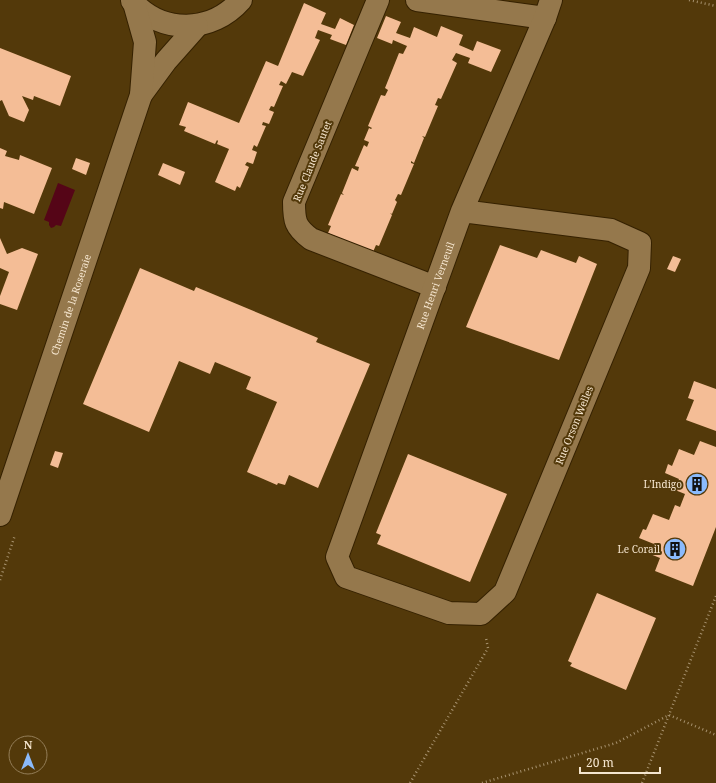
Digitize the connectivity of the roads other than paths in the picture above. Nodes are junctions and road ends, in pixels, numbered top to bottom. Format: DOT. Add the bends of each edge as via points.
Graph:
graph roads {
  1 [pos="241,0"];
  2 [pos="378,0"];
  3 [pos="423,0"];
  4 [pos="133,2"];
  5 [pos="548,9"];
  6 [pos="197,26"];
  7 [pos="141,94"];
  8 [pos="462,211"];
  9 [pos="435,287"];
  10 [pos="0,515"];
  11 [pos="337,557"];
  1 -- 6 [label="street" via="217,20"];
  2 -- 9 [label="street, Rue Claude Sautet" via="294,202 294,219 302,232 311,239"];
  3 -- 5 [label="street"];
  4 -- 6 [label="street" via="155,20 176,26"];
  4 -- 7 [label="street, Chemin de la Roseraie" via="145,42"];
  5 -- 8 [label="street, Rue Henri Verneuil"];
  6 -- 7 [label="street, Chemin de la Roseraie"];
  7 -- 10 [label="street, Chemin de la Roseraie"];
  8 -- 9 [label="street, Rue Henri Verneuil"];
  8 -- 11 [label="street, Rue Orson Welles" via="611,230 640,243 639,268 505,592 481,614 449,613 346,577"];
  9 -- 11 [label="street, Rue Henri Verneuil"];
}
